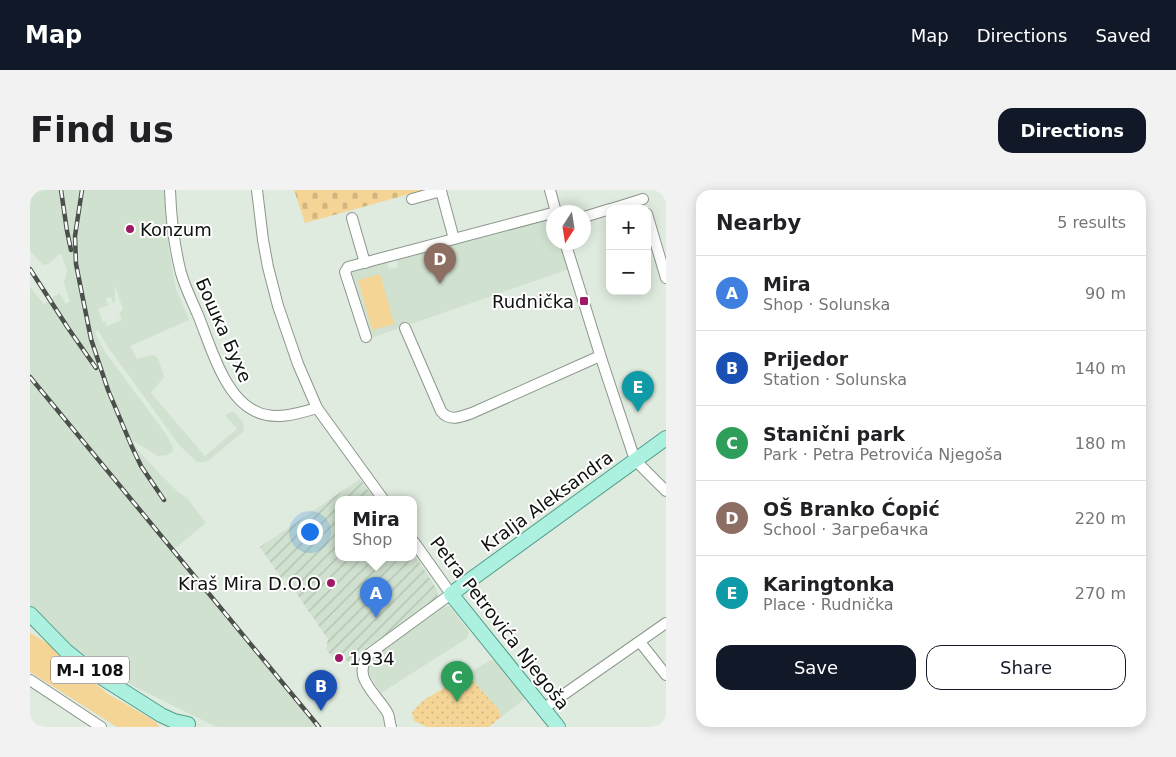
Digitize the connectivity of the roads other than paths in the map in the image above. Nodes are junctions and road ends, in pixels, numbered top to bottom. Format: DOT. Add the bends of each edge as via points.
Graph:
graph roads {
  1 [pos="170,190"];
  2 [pos="257,190"];
  3 [pos="550,190"];
  4 [pos="412,199"];
  5 [pos="643,199"];
  6 [pos="554,205"];
  7 [pos="623,205"];
  8 [pos="606,210"];
  9 [pos="546,215"];
  10 [pos="591,215"];
  11 [pos="352,218"];
  12 [pos="651,227"];
  13 [pos="454,238"];
  14 [pos="567,250"];
  15 [pos="365,263"];
  16 [pos="666,278"];
  17 [pos="405,328"];
  18 [pos="366,337"];
  19 [pos="600,356"];
  20 [pos="317,408"];
  21 [pos="666,438"];
  22 [pos="635,460"];
  23 [pos="666,491"];
  24 [pos="381,496"];
  25 [pos="417,546"];
  26 [pos="451,594"];
  27 [pos="30,614"];
  28 [pos="666,623"];
  29 [pos="640,642"];
  30 [pos="666,674"];
  31 [pos="30,680"];
  32 [pos="543,710"];
  33 [pos="164,721"];
  34 [pos="189,726"];
  35 [pos="101,727"];
  36 [pos="391,727"];
  37 [pos="558,727"];
  1 -- 20 [label="street, Бошка Бухе" via="181,274 230,386 244,405 261,414 279,416"];
  2 -- 20 [label="street" via="273,288 298,364"];
  3 -- 6 [label="street"];
  4 -- 13 [label="street" via="440,191"];
  5 -- 7 [label="street"];
  8 -- 10 [label="street"];
  9 -- 13 [label="street"];
  11 -- 15 [label="street"];
  12 -- 16 [label="street"];
  13 -- 15 [label="street"];
  14 -- 19 [label="street"];
  15 -- 18 [label="street" via="348,267 345,272"];
  17 -- 19 [label="street" via="441,411 444,416 452,418 472,413"];
  19 -- 22 [label="street"];
  20 -- 24 [label="street"];
  21 -- 22 [label="main road, Kralja Aleksandra"];
  22 -- 23 [label="street"];
  22 -- 26 [label="main road, Kralja Aleksandra"];
  25 -- 26 [label="street, Petra Petrovića Njegoša"];
  26 -- 32 [label="main road, Petra Petrovića Njegoša"];
  26 -- 36 [label="street" via="365,660 362,676 389,714"];
  27 -- 33 [label="main road, M-I 108" via="66,651"];
  28 -- 29 [label="street"];
  29 -- 30 [label="street"];
  29 -- 32 [label="street"];
  31 -- 35 [label="street"];
  32 -- 37 [label="main road, Petra Petrovića Njegoša"];
  33 -- 34 [label="main road, M-I 108"];
}
